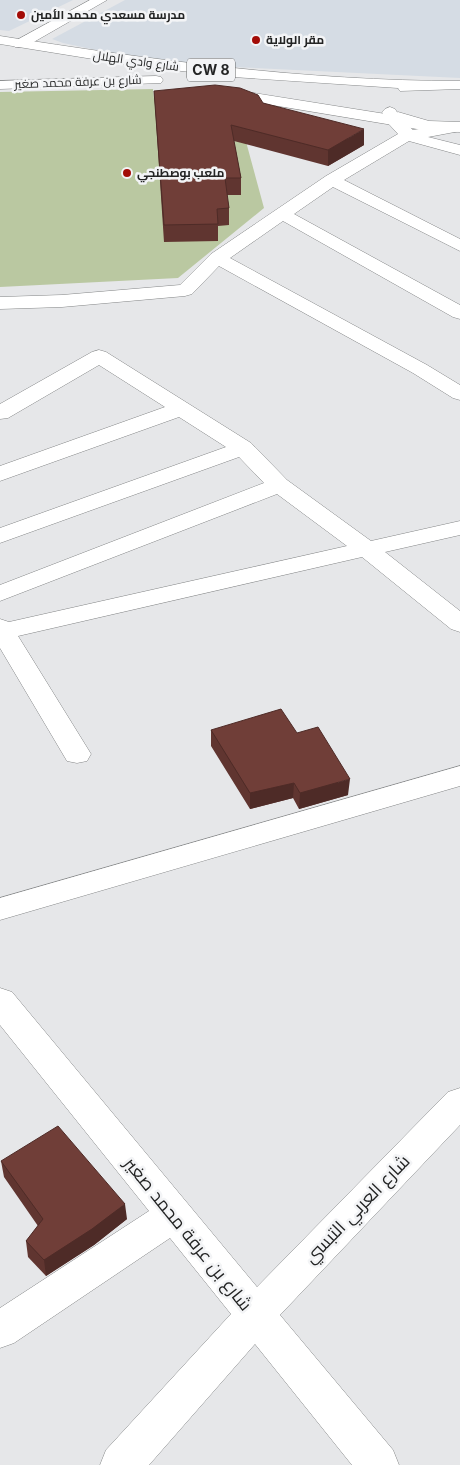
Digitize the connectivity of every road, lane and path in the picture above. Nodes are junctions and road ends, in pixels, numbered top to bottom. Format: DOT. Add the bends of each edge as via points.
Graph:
graph roads {
  1 [pos="100,0"];
  2 [pos="0,40"];
  3 [pos="20,44"];
  4 [pos="0,50"];
  5 [pos="156,80"];
  6 [pos="174,84"];
  7 [pos="0,85"];
  8 [pos="423,85"];
  9 [pos="460,85"];
  10 [pos="212,91"];
  11 [pos="391,116"];
  12 [pos="457,127"];
  13 [pos="410,130"];
  14 [pos="460,150"];
  15 [pos="332,180"];
  16 [pos="282,214"];
  17 [pos="460,246"];
  18 [pos="217,258"];
  19 [pos="0,303"];
  20 [pos="460,313"];
  21 [pos="460,394"];
  22 [pos="183,408"];
  23 [pos="0,413"];
  24 [pos="244,448"];
  25 [pos="0,474"];
  26 [pos="279,485"];
  27 [pos="460,528"];
  28 [pos="0,536"];
  29 [pos="368,550"];
  30 [pos="0,594"];
  31 [pos="460,624"];
  32 [pos="1,631"];
  33 [pos="77,754"];
  34 [pos="460,776"];
  35 [pos="0,909"];
  36 [pos="0,1002"];
  37 [pos="460,1102"];
  38 [pos="173,1216"];
  39 [pos="255,1315"];
  40 [pos="0,1330"];
  41 [pos="121,1465"];
  42 [pos="378,1465"];
  1 -- 3 [label="street"];
  2 -- 3 [label="street, شارع وادي الهلال / CW 8"];
  3 -- 8 [label="street, شارع وادي الهلال / CW 8" via="233,73"];
  4 -- 5 [label="street, شارع وادي الهلال / CW 8"];
  5 -- 6 [label="street, شارع وادي الهلال / CW 8"];
  5 -- 7 [label="street, شارع بن عرفة محمد صغير"];
  8 -- 9 [label="street"];
  8 -- 11 [label="street" via="401,90 387,98 385,105"];
  10 -- 11 [label="street, CW 8"];
  11 -- 13 [label="street"];
  12 -- 13 [label="street"];
  13 -- 14 [label="street"];
  13 -- 15 [label="street"];
  15 -- 16 [label="street"];
  15 -- 17 [label="street"];
  16 -- 18 [label="street"];
  16 -- 20 [label="street"];
  18 -- 19 [label="street" via="185,290"];
  18 -- 21 [label="street"];
  22 -- 23 [label="street" via="98,356"];
  22 -- 24 [label="street"];
  22 -- 25 [label="street"];
  24 -- 26 [label="street"];
  24 -- 28 [label="street"];
  26 -- 29 [label="street"];
  26 -- 30 [label="street"];
  27 -- 29 [label="street"];
  29 -- 31 [label="street"];
  29 -- 32 [label="street"];
  32 -- 33 [label="street"];
  34 -- 35 [label="street"];
  36 -- 38 [label="street, شارع بن عرفة محمد صغير"];
  37 -- 39 [label="street, شارع العربي التبسي"];
  38 -- 39 [label="street, شارع بن عرفة محمد صغير"];
  38 -- 40 [label="street"];
  39 -- 41 [label="street, شارع العربي التبسي"];
  39 -- 42 [label="street, شارع بن عرفة محمد صغير"];
}
